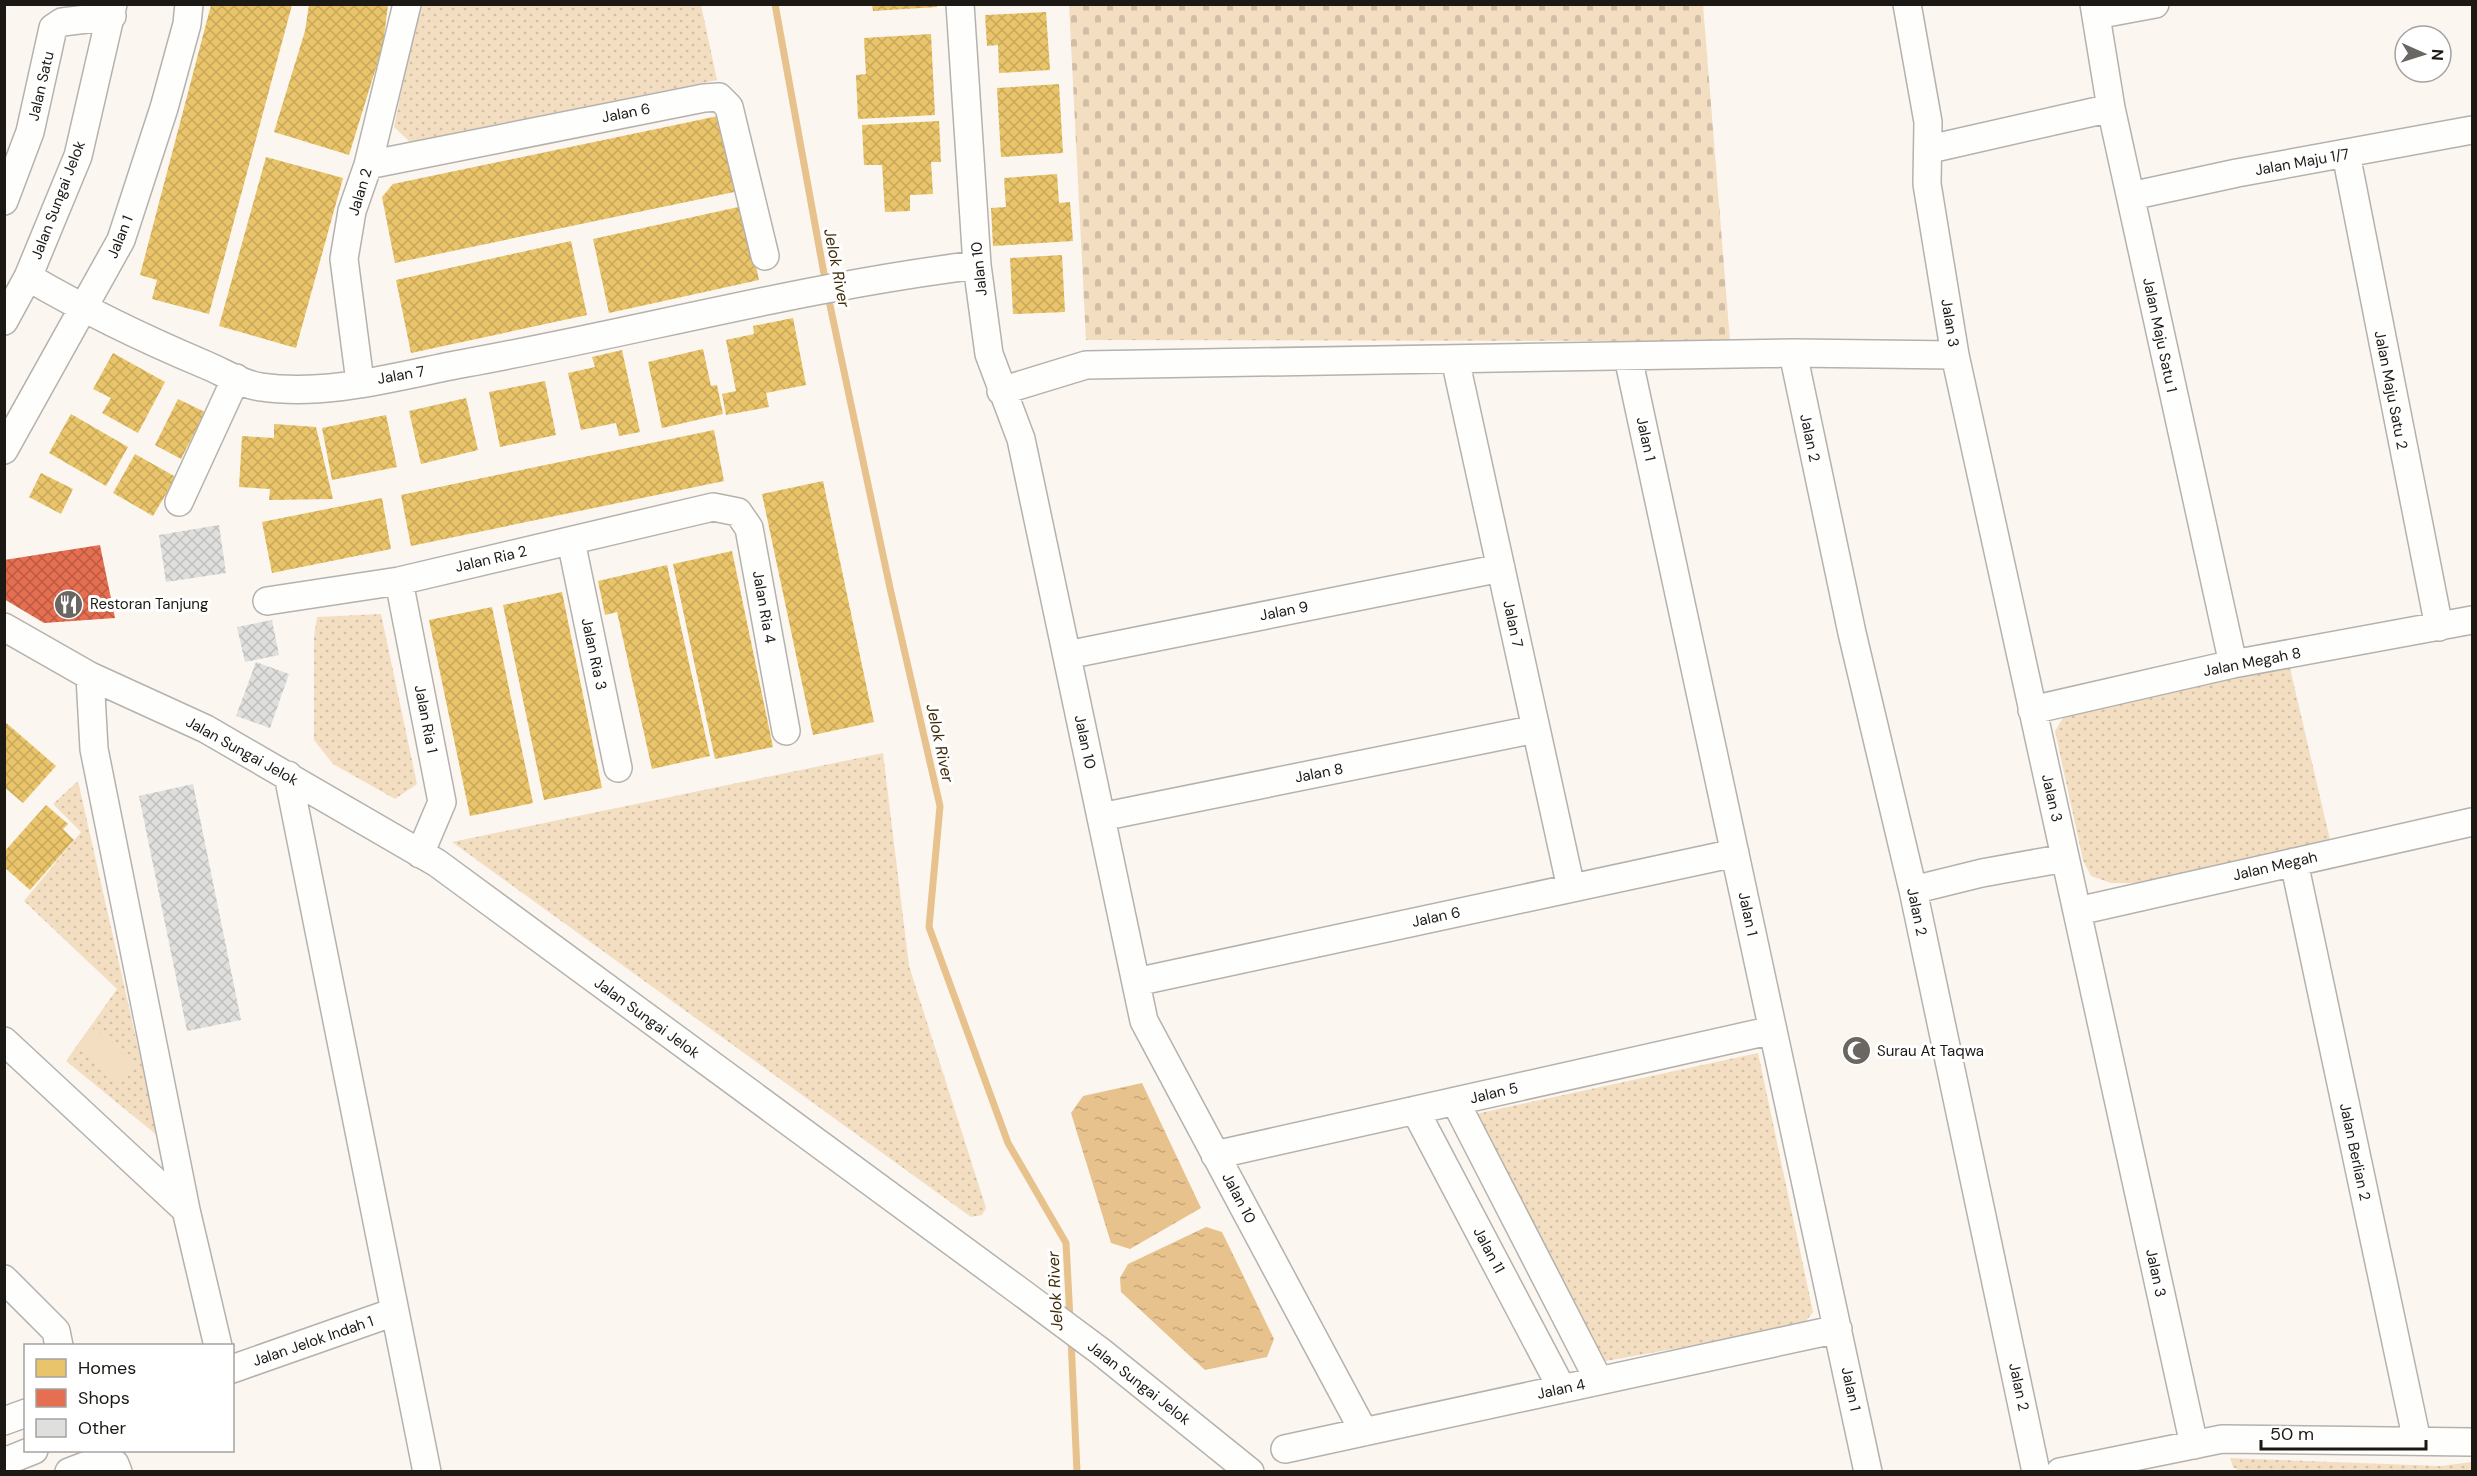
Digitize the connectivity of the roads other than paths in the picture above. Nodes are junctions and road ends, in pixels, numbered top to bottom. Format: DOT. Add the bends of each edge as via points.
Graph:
graph roads {
  1 [pos="189,4"];
  2 [pos="407,4"];
  3 [pos="960,4"];
  4 [pos="1907,4"];
  5 [pos="2155,4"];
  6 [pos="113,10"];
  7 [pos="2095,10"];
  8 [pos="2110,108"];
  9 [pos="2472,130"];
  10 [pos="1929,149"];
  11 [pos="2346,154"];
  12 [pos="368,165"];
  13 [pos="2131,196"];
  14 [pos="4,201"];
  15 [pos="765,256"];
  16 [pos="977,265"];
  17 [pos="28,277"];
  18 [pos="84,310"];
  19 [pos="4,321"];
  20 [pos="1793,353"];
  21 [pos="1955,355"];
  22 [pos="1628,357"];
  23 [pos="1455,359"];
  24 [pos="236,378"];
  25 [pos="360,382"];
  26 [pos="1001,390"];
  27 [pos="4,450"];
  28 [pos="179,502"];
  29 [pos="713,507"];
  30 [pos="571,541"];
  31 [pos="1501,568"];
  32 [pos="399,580"];
  33 [pos="267,600"];
  34 [pos="2472,620"];
  35 [pos="4,627"];
  36 [pos="2439,627"];
  37 [pos="1067,655"];
  38 [pos="2233,664"];
  39 [pos="90,676"];
  40 [pos="2032,710"];
  41 [pos="1536,729"];
  42 [pos="786,731"];
  43 [pos="618,768"];
  44 [pos="288,775"];
  45 [pos="1101,817"];
  46 [pos="2472,822"];
  47 [pos="1735,853"];
  48 [pos="420,854"];
  49 [pos="2065,858"];
  50 [pos="2294,862"];
  51 [pos="1571,888"];
  52 [pos="1913,890"];
  53 [pos="2078,911"];
  54 [pos="1136,982"];
  55 [pos="1773,1030"];
  56 [pos="4,1041"];
  57 [pos="1455,1101"];
  58 [pos="1415,1110"];
  59 [pos="1215,1155"];
  60 [pos="186,1210"];
  61 [pos="4,1279"];
  62 [pos="394,1312"];
  63 [pos="1838,1329"];
  64 [pos="58,1344"];
  65 [pos="218,1344"];
  66 [pos="234,1368"];
  67 [pos="1599,1381"];
  68 [pos="1562,1389"];
  69 [pos="24,1414"];
  70 [pos="4,1421"];
  71 [pos="1364,1432"];
  72 [pos="2417,1441"];
  73 [pos="2472,1442"];
  74 [pos="2194,1445"];
  75 [pos="1284,1449"];
  76 [pos="29,1452"];
  77 [pos="4,1462"];
  78 [pos="69,1472"];
  79 [pos="118,1472"];
  80 [pos="427,1472"];
  81 [pos="1250,1472"];
  82 [pos="1868,1472"];
  83 [pos="2037,1472"];
  84 [pos="2060,1472"];
  1 -- 18 [label="street, Jalan 1" via="164,108 121,240"];
  2 -- 12 [label="street, Jalan 2"];
  3 -- 16 [label="street, Jalan 10"];
  4 -- 10 [label="street, Jalan 3" via="1928,122"];
  5 -- 7 [label="street"];
  6 -- 14 [label="street, Jalan Satu" via="62,22 53,28 30,132"];
  6 -- 17 [label="street, Jalan Sungai Jelok" via="78,156"];
  7 -- 8 [label="street, Jalan Maju Satu 1"];
  8 -- 10 [label="street"];
  8 -- 13 [label="street, Jalan Maju Satu 1"];
  9 -- 11 [label="street, Jalan Maju 1/7"];
  10 -- 21 [label="street, Jalan 3" via="1927,184"];
  11 -- 13 [label="street, Jalan Maju 1/7"];
  11 -- 36 [label="street, Jalan Maju Satu 2"];
  12 -- 15 [label="street, Jalan 6" via="719,97 729,107"];
  12 -- 25 [label="street, Jalan 2" via="352,210 344,260"];
  13 -- 38 [label="street, Jalan Maju Satu 1"];
  16 -- 25 [label="street, Jalan 7" via="900,274"];
  16 -- 26 [label="street, Jalan 10" via="989,354"];
  17 -- 18 [label="street, Jalan 7"];
  17 -- 19 [label="street, Jalan Sungai Jelok"];
  18 -- 24 [label="street, Jalan 7"];
  18 -- 27 [label="street, Jalan 1"];
  20 -- 21 [label="street"];
  20 -- 22 [label="street"];
  20 -- 52 [label="street, Jalan 2" via="1852,633"];
  21 -- 40 [label="street, Jalan 3"];
  22 -- 23 [label="street"];
  22 -- 47 [label="street, Jalan 1"];
  23 -- 26 [label="street" via="1086,365"];
  23 -- 31 [label="street, Jalan 7"];
  24 -- 25 [label="street, Jalan 7" via="258,387 305,391"];
  24 -- 28 [label="street"];
  26 -- 37 [label="street, Jalan 10" via="1021,439"];
  29 -- 30 [label="street, Jalan Ria 2"];
  29 -- 42 [label="street, Jalan Ria 4" via="738,512 749,528"];
  30 -- 32 [label="street, Jalan Ria 2"];
  30 -- 43 [label="street, Jalan Ria 3"];
  31 -- 37 [label="street, Jalan 9"];
  31 -- 41 [label="street, Jalan 7"];
  32 -- 33 [label="street, Jalan Ria 2"];
  32 -- 48 [label="street, Jalan Ria 1" via="442,802"];
  34 -- 36 [label="street, Jalan Megah 8"];
  35 -- 39 [label="street, Jalan Sungai Jelok"];
  36 -- 38 [label="street, Jalan Megah 8"];
  37 -- 45 [label="street, Jalan 10"];
  38 -- 40 [label="street, Jalan Megah 8"];
  39 -- 44 [label="street, Jalan Sungai Jelok" via="206,729"];
  39 -- 60 [label="street" via="94,749"];
  40 -- 49 [label="street, Jalan 3"];
  41 -- 45 [label="street, Jalan 8"];
  41 -- 51 [label="street, Jalan 7"];
  44 -- 48 [label="street, Jalan Sungai Jelok"];
  44 -- 62 [label="street"];
  45 -- 54 [label="street, Jalan 10"];
  46 -- 50 [label="street, Jalan Megah"];
  47 -- 51 [label="street, Jalan 6"];
  47 -- 55 [label="street, Jalan 1"];
  48 -- 81 [label="street, Jalan Sungai Jelok" via="1100,1351"];
  49 -- 52 [label="street"];
  49 -- 53 [label="street, Jalan 3"];
  50 -- 53 [label="street, Jalan Megah"];
  50 -- 72 [label="street, Jalan Berlian 2"];
  51 -- 54 [label="street, Jalan 6"];
  52 -- 83 [label="street, Jalan 2"];
  53 -- 74 [label="street, Jalan 3"];
  54 -- 59 [label="street, Jalan 10" via="1144,1021"];
  55 -- 57 [label="street, Jalan 5"];
  55 -- 63 [label="street, Jalan 1"];
  56 -- 60 [label="street"];
  57 -- 58 [label="street, Jalan 5"];
  57 -- 67 [label="street"];
  58 -- 59 [label="street, Jalan 5"];
  58 -- 68 [label="street, Jalan 11"];
  59 -- 71 [label="street, Jalan 10"];
  60 -- 65 [label="street"];
  61 -- 64 [label="street" via="56,1331"];
  62 -- 66 [label="street, Jalan Jelok Indah 1"];
  62 -- 80 [label="street"];
  63 -- 67 [label="street, Jalan 4"];
  63 -- 82 [label="street, Jalan 1"];
  67 -- 68 [label="street, Jalan 4"];
  68 -- 71 [label="street, Jalan 4"];
  69 -- 70 [label="street"];
  71 -- 75 [label="street, Jalan 4"];
  72 -- 73 [label="street"];
  72 -- 74 [label="street" via="2222,1439"];
  74 -- 84 [label="street"];
  76 -- 77 [label="street"];
  78 -- 79 [label="street" via="100,1460 115,1464"];
}
